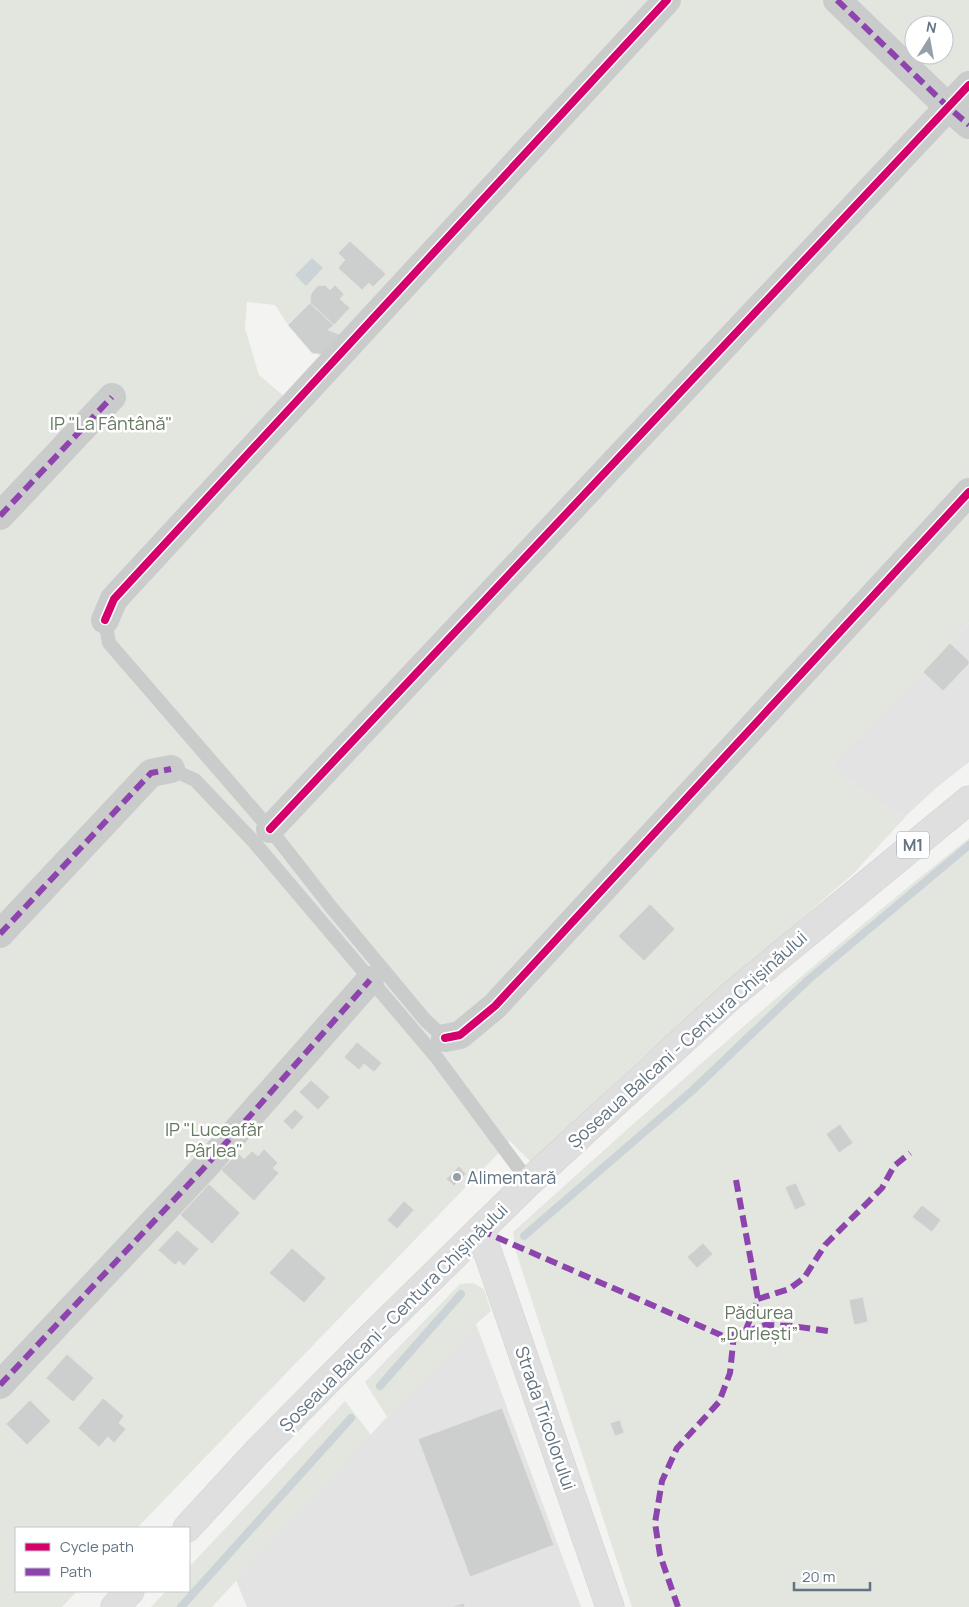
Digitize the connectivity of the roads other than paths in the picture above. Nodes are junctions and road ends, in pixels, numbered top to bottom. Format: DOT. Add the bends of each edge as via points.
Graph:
graph roads {
  1 [pos="667,0"];
  2 [pos="837,0"];
  3 [pos="969,84"];
  4 [pos="948,107"];
  5 [pos="969,125"];
  6 [pos="112,397"];
  7 [pos="969,492"];
  8 [pos="0,516"];
  9 [pos="105,620"];
  10 [pos="171,769"];
  11 [pos="969,800"];
  12 [pos="270,829"];
  13 [pos="0,934"];
  14 [pos="370,980"];
  15 [pos="445,1038"];
  16 [pos="529,1182"];
  17 [pos="480,1230"];
  18 [pos="0,1385"];
  19 [pos="188,1527"];
  20 [pos="129,1592"];
  21 [pos="115,1607"];
  22 [pos="610,1607"];
  1 -- 9 [label="street" via="114,599"];
  2 -- 4 [label="street"];
  3 -- 4 [label="street"];
  4 -- 5 [label="street"];
  4 -- 12 [label="street"];
  6 -- 8 [label="street"];
  7 -- 15 [label="street" via="495,1006 460,1035"];
  9 -- 12 [label="lane" via="109,643"];
  10 -- 13 [label="street" via="151,773"];
  10 -- 14 [label="lane" via="195,780 254,842"];
  11 -- 16 [label="main road, Șoseaua Balcani - Centura Chișinăului / M1" via="732,995"];
  12 -- 15 [label="lane" via="426,1021"];
  14 -- 16 [label="lane" via="437,1058"];
  14 -- 18 [label="street" via="203,1169"];
  16 -- 17 [label="main road, Șoseaua Balcani - Centura Chișinăului / M1"];
  17 -- 19 [label="main road, Șoseaua Balcani - Centura Chișinăului / M1" via="290,1418"];
  17 -- 22 [label="main road, Strada Tricolorului"];
  20 -- 21 [label="main road"];
}
